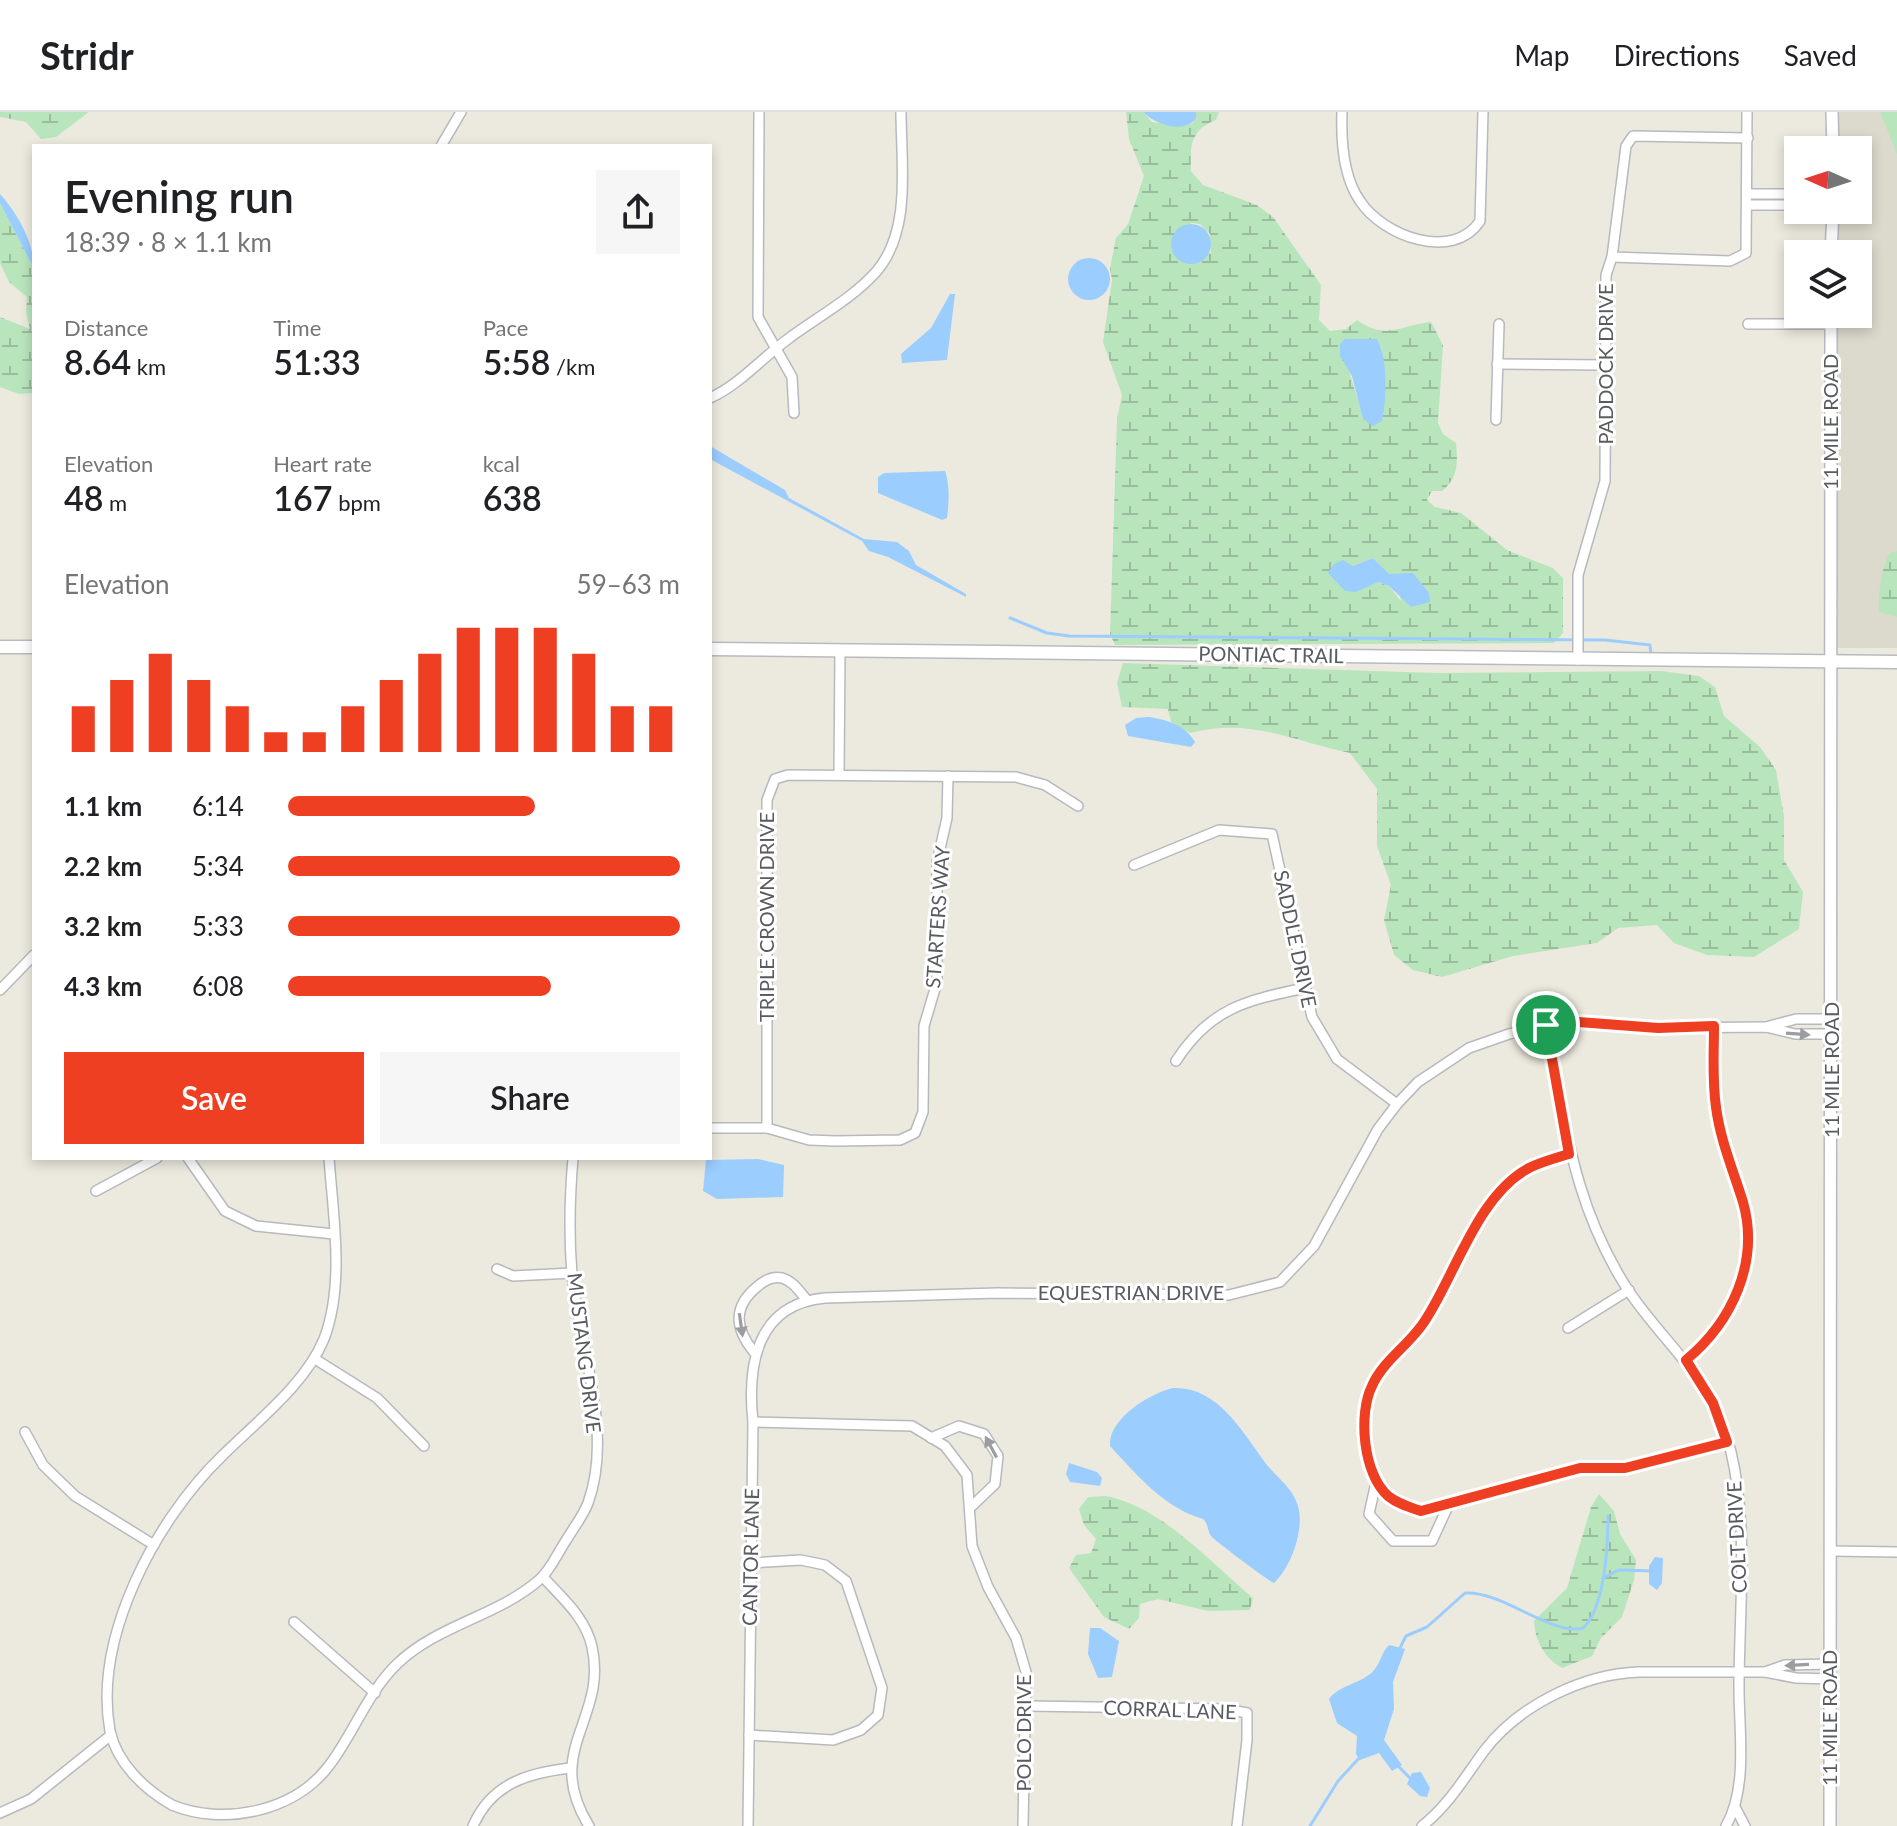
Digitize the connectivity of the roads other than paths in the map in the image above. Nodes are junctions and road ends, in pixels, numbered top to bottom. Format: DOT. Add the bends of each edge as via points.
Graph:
graph roads {
  1 [pos="461,112"];
  2 [pos="759,112"];
  3 [pos="901,112"];
  4 [pos="1342,112"];
  5 [pos="1483,112"];
  6 [pos="1747,112"];
  7 [pos="1832,112"];
  8 [pos="1833,136"];
  9 [pos="1748,138"];
  10 [pos="442,144"];
  11 [pos="1748,194"];
  12 [pos="1784,194"];
  13 [pos="1748,205"];
  14 [pos="1784,205"];
  15 [pos="1612,257"];
  16 [pos="1784,322"];
  17 [pos="1499,324"];
  18 [pos="1748,324"];
  19 [pos="1831,328"];
  20 [pos="775,348"];
  21 [pos="1497,364"];
  22 [pos="1605,365"];
  23 [pos="712,397"];
  24 [pos="794,413"];
  25 [pos="1496,420"];
  26 [pos="0,647"];
  27 [pos="32,647"];
  28 [pos="712,649"];
  29 [pos="840,651"];
  30 [pos="1578,660"];
  31 [pos="1832,661"];
  32 [pos="1897,662"];
  33 [pos="839,775"];
  34 [pos="948,776"];
  35 [pos="1078,806"];
  36 [pos="1134,865"];
  37 [pos="32,957"];
  38 [pos="1305,988"];
  39 [pos="0,990"];
  40 [pos="1832,1019"];
  41 [pos="1546,1025"];
  42 [pos="1714,1026"];
  43 [pos="1766,1027"];
  44 [pos="1832,1034"];
  45 [pos="1176,1061"];
  46 [pos="1397,1104"];
  47 [pos="712,1128"];
  48 [pos="767,1128"];
  49 [pos="1569,1154"];
  50 [pos="153,1160"];
  51 [pos="189,1160"];
  52 [pos="329,1160"];
  53 [pos="573,1160"];
  54 [pos="96,1191"];
  55 [pos="334,1234"];
  56 [pos="497,1269"];
  57 [pos="572,1273"];
  58 [pos="1629,1290"];
  59 [pos="806,1299"];
  60 [pos="1568,1328"];
  61 [pos="754,1352"];
  62 [pos="315,1359"];
  63 [pos="1686,1360"];
  64 [pos="753,1422"];
  65 [pos="25,1432"];
  66 [pos="931,1438"];
  67 [pos="1727,1442"];
  68 [pos="424,1446"];
  69 [pos="1377,1478"];
  70 [pos="1449,1504"];
  71 [pos="972,1506"];
  72 [pos="154,1545"];
  73 [pos="1832,1551"];
  74 [pos="1897,1552"];
  75 [pos="751,1563"];
  76 [pos="543,1577"];
  77 [pos="294,1622"];
  78 [pos="1830,1664"];
  79 [pos="1739,1671"];
  80 [pos="1765,1672"];
  81 [pos="1830,1679"];
  82 [pos="375,1693"];
  83 [pos="1027,1706"];
  84 [pos="111,1735"];
  85 [pos="749,1735"];
  86 [pos="570,1768"];
  87 [pos="1735,1807"];
  88 [pos="0,1813"];
  89 [pos="246,1821"];
  90 [pos="1425,1825"];
  91 [pos="473,1826"];
  92 [pos="589,1826"];
  93 [pos="748,1826"];
  94 [pos="1023,1826"];
  95 [pos="1237,1826"];
  96 [pos="1726,1826"];
  97 [pos="1745,1826"];
  98 [pos="1830,1826"];
  1 -- 10 [label="street"];
  2 -- 20 [label="street" via="758,317"];
  3 -- 20 [label="street" via="900,216 888,256 864,282"];
  4 -- 5 [label="street" via="1341,146 1360,202 1401,235 1448,243 1472,234 1480,221"];
  6 -- 9 [label="street"];
  7 -- 8 [label="street"];
  9 -- 11 [label="street"];
  9 -- 15 [label="street, PADDOCK DRIVE" via="1628,139"];
  11 -- 12 [label="street"];
  11 -- 13 [label="street"];
  13 -- 14 [label="street"];
  13 -- 15 [label="street" via="1746,253 1741,258"];
  15 -- 22 [label="street, PADDOCK DRIVE" via="1606,275"];
  16 -- 18 [label="street"];
  17 -- 21 [label="street"];
  19 -- 31 [label="street, 11 MILE ROAD"];
  20 -- 23 [label="street"];
  20 -- 24 [label="street" via="792,377"];
  21 -- 22 [label="street"];
  21 -- 25 [label="street"];
  22 -- 30 [label="street, PADDOCK DRIVE" via="1605,481 1578,575"];
  26 -- 27 [label="main road"];
  28 -- 29 [label="main road, PONTIAC TRAIL"];
  29 -- 30 [label="main road, PONTIAC TRAIL"];
  29 -- 33 [label="street"];
  30 -- 31 [label="main road, PONTIAC TRAIL"];
  31 -- 32 [label="main road, PONTIAC TRAIL"];
  31 -- 40 [label="street, 11 MILE ROAD"];
  33 -- 34 [label="street, TRIPLE CROWN DRIVE"];
  33 -- 48 [label="street, TRIPLE CROWN DRIVE" via="781,776 768,790"];
  34 -- 35 [label="street, TRIPLE CROWN DRIVE" via="1030,780"];
  34 -- 48 [label="street, STARTERS WAY" via="947,818 937,862 937,982 924,1026 920,1126 900,1140 835,1141"];
  36 -- 38 [label="street, SADDLE DRIVE" via="1219,830 1272,834"];
  37 -- 39 [label="street"];
  38 -- 45 [label="street" via="1245,1001 1210,1020"];
  38 -- 46 [label="street, SADDLE DRIVE" via="1312,1017 1337,1059"];
  40 -- 43 [label="street, EQUESTRIAN DRIVE" via="1784,1020"];
  40 -- 44 [label="street, 11 MILE ROAD"];
  41 -- 42 [label="street, EQUESTRIAN DRIVE" via="1565,1021"];
  41 -- 46 [label="street, EQUESTRIAN DRIVE" via="1469,1048 1418,1082"];
  41 -- 49 [label="street, COLT DRIVE"];
  42 -- 43 [label="street, EQUESTRIAN DRIVE"];
  42 -- 63 [label="street" via="1716,1107 1743,1204 1748,1255 1730,1310"];
  43 -- 44 [label="street, EQUESTRIAN DRIVE, one-way"];
  44 -- 73 [label="street, 11 MILE ROAD"];
  46 -- 59 [label="street, EQUESTRIAN DRIVE" via="1314,1246 1280,1282 1229,1295 997,1293"];
  47 -- 48 [label="street, STARTERS WAY"];
  49 -- 58 [label="street, COLT DRIVE" via="1586,1207"];
  49 -- 69 [label="street" via="1528,1169 1504,1187 1478,1223 1426,1321 1372,1385 1365,1446"];
  50 -- 54 [label="street"];
  51 -- 55 [label="street" via="225,1211 256,1226"];
  52 -- 55 [label="street"];
  53 -- 57 [label="street, MUSTANG DRIVE"];
  55 -- 62 [label="street" via="333,1309"];
  56 -- 57 [label="street" via="513,1276"];
  57 -- 76 [label="street, MUSTANG DRIVE" via="595,1416 596,1477 586,1508"];
  58 -- 60 [label="street"];
  58 -- 63 [label="street, COLT DRIVE"];
  59 -- 61 [label="street" via="768,1328"];
  59 -- 61 [label="street, CANTOR LANE, one-way" via="793,1283 780,1278 767,1279 746,1295 738,1322"];
  61 -- 64 [label="street, CANTOR LANE" via="749,1382"];
  62 -- 68 [label="street" via="377,1398"];
  62 -- 72 [label="street, MUSTANG DRIVE" via="217,1461 161,1528"];
  63 -- 67 [label="street, COLT DRIVE" via="1713,1403"];
  64 -- 66 [label="street, POLO DRIVE" via="912,1426"];
  64 -- 75 [label="street, CANTOR LANE"];
  65 -- 72 [label="street" via="43,1465 75,1496"];
  66 -- 71 [label="street, POLO DRIVE" via="945,1446 967,1475"];
  71 -- 66 [label="street, one-way" via="995,1484 998,1456 984,1434 959,1426"];
  67 -- 70 [label="street" via="1625,1468 1580,1468"];
  67 -- 79 [label="street, COLT DRIVE" via="1740,1530"];
  69 -- 70 [label="street" via="1386,1494 1402,1505 1421,1511"];
  69 -- 70 [label="street" via="1369,1514 1393,1541 1432,1541"];
  71 -- 83 [label="street, POLO DRIVE" via="972,1546 1016,1638 1026,1672"];
  72 -- 84 [label="street, MUSTANG DRIVE" via="119,1621 106,1687"];
  73 -- 74 [label="street"];
  73 -- 78 [label="street, 11 MILE ROAD"];
  75 -- 85 [label="street, CANTOR LANE"];
  75 -- 85 [label="street" via="801,1560 825,1565 846,1581 882,1688 878,1715 861,1730 833,1740"];
  76 -- 82 [label="street, MUSTANG DRIVE" via="398,1663"];
  76 -- 86 [label="street" via="574,1609 592,1647 594,1690"];
  77 -- 82 [label="street"];
  78 -- 80 [label="street, one-way" via="1785,1665"];
  78 -- 81 [label="street, 11 MILE ROAD"];
  79 -- 80 [label="street"];
  79 -- 87 [label="street, COLT DRIVE"];
  79 -- 90 [label="street" via="1618,1673 1549,1698 1487,1747"];
  80 -- 81 [label="street"];
  81 -- 98 [label="street, 11 MILE ROAD"];
  82 -- 89 [label="street, MUSTANG DRIVE" via="327,1768 302,1792"];
  83 -- 94 [label="street, POLO DRIVE"];
  83 -- 95 [label="street, CORRAL LANE" via="1247,1713"];
  84 -- 88 [label="street" via="31,1799"];
  84 -- 89 [label="street, MUSTANG DRIVE" via="126,1766 177,1808"];
  85 -- 93 [label="street, CANTOR LANE"];
  86 -- 91 [label="street" via="513,1780 494,1795"];
  86 -- 92 [label="street" via="573,1793"];
  87 -- 96 [label="street, COLT DRIVE"];
  87 -- 97 [label="street"];
}
